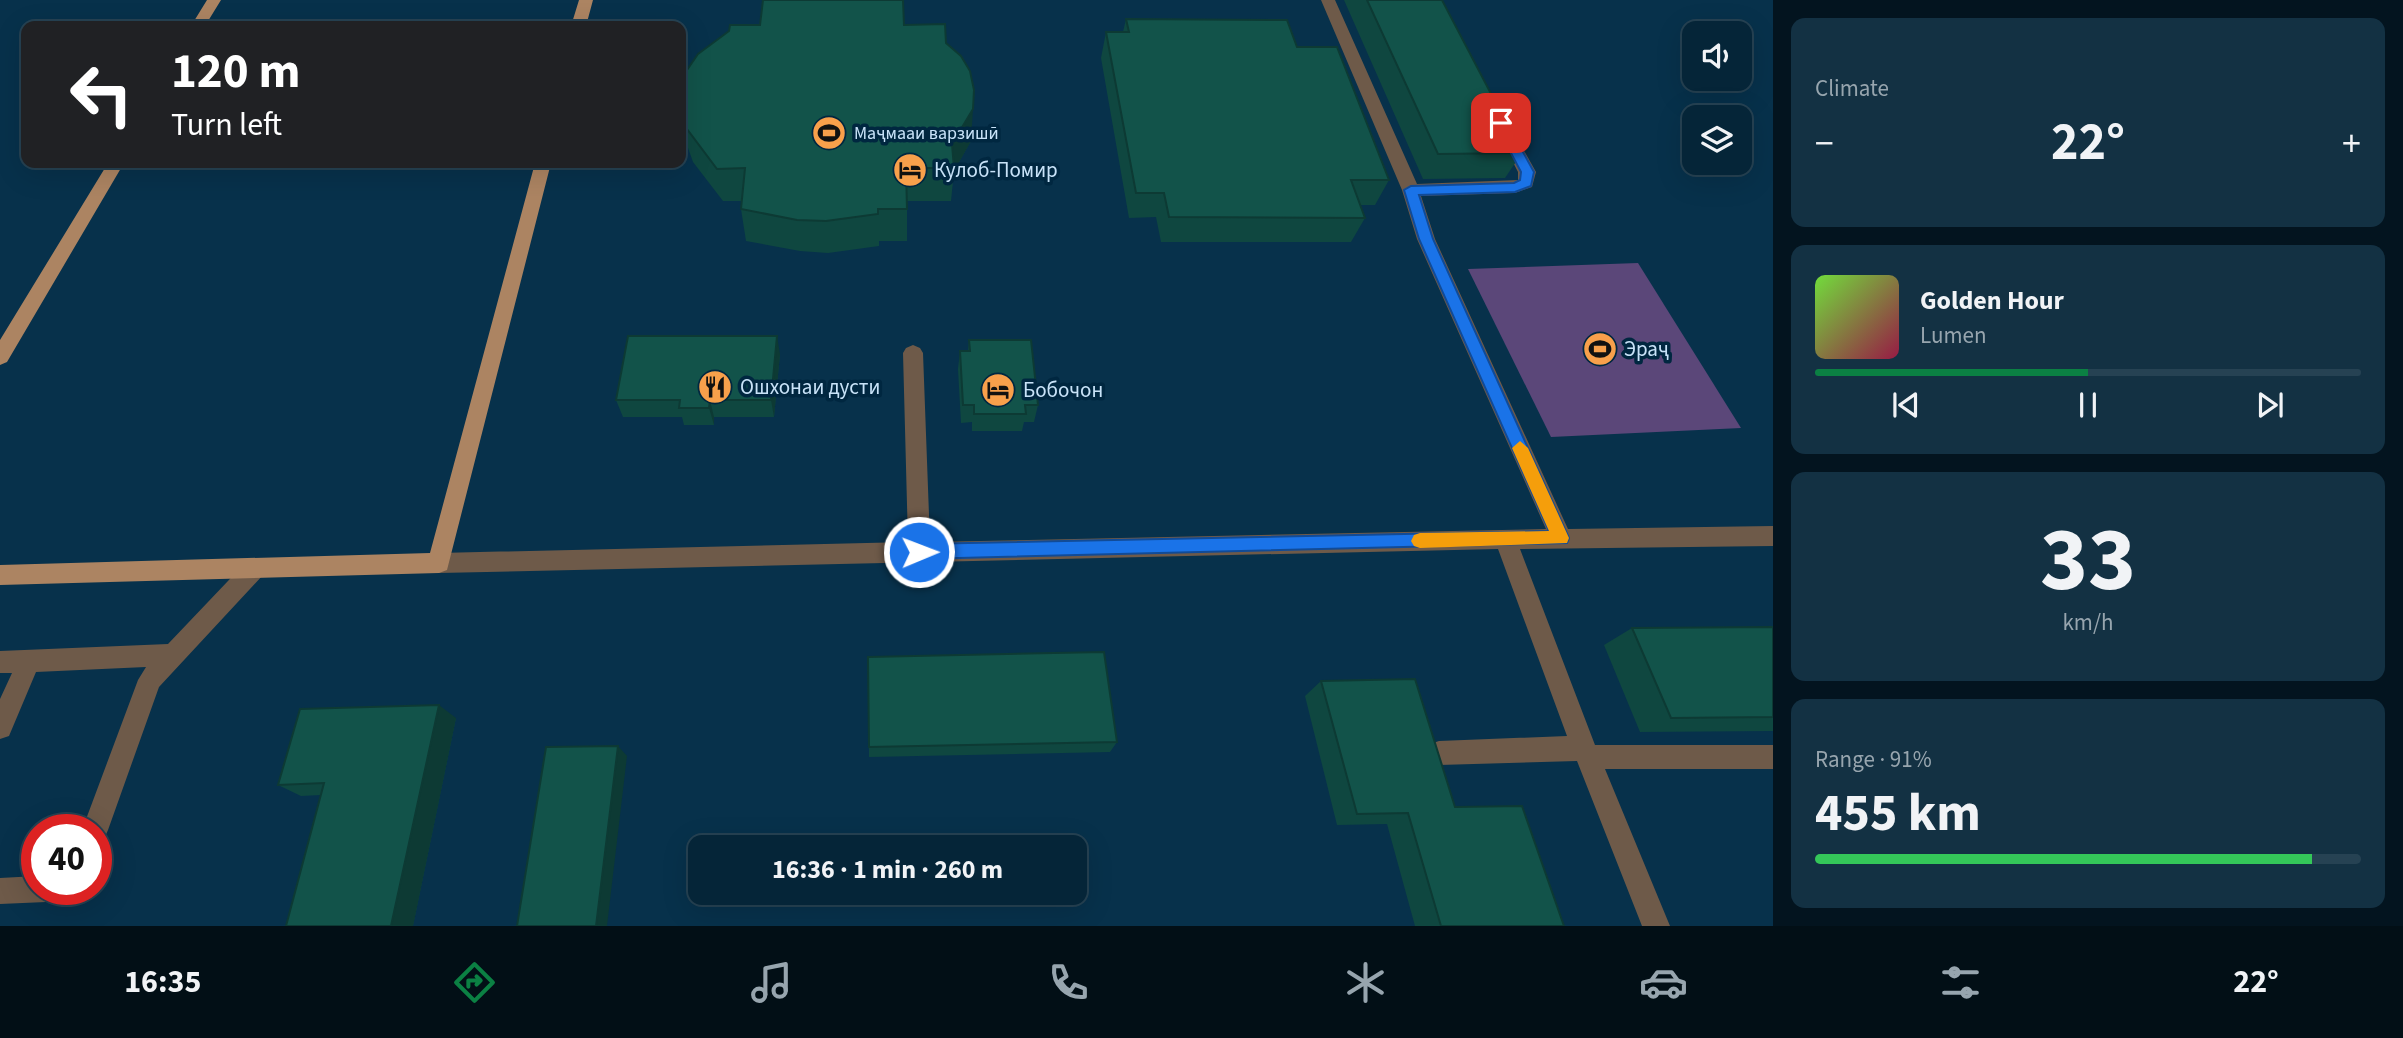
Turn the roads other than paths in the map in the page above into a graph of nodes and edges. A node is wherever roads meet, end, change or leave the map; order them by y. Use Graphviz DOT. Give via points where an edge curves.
graph roads {
  1 [pos="214,0"];
  2 [pos="586,0"];
  3 [pos="1328,0"];
  4 [pos="201,21"];
  5 [pos="580,21"];
  6 [pos="1501,123"];
  7 [pos="113,168"];
  8 [pos="542,168"];
  9 [pos="1411,190"];
  10 [pos="913,353"];
  11 [pos="0,357"];
  12 [pos="1773,536"];
  13 [pos="1561,538"];
  14 [pos="1505,539"];
  15 [pos="919,552"];
  16 [pos="439,563"];
  17 [pos="256,568"];
  18 [pos="0,575"];
  19 [pos="173,655"];
  20 [pos="29,661"];
  21 [pos="0,662"];
  22 [pos="0,727"];
  23 [pos="1586,752"];
  24 [pos="1439,753"];
  25 [pos="1773,757"];
  26 [pos="101,814"];
  27 [pos="21,890"];
  28 [pos="0,891"];
  29 [pos="1656,926"];
  1 -- 4 [label="main road"];
  2 -- 5 [label="main road"];
  3 -- 9 [label="street"];
  6 -- 9 [label="street" via="1527,172 1527,183"];
  7 -- 11 [label="main road"];
  8 -- 16 [label="main road"];
  9 -- 13 [label="street" via="1426,239"];
  10 -- 15 [label="street"];
  12 -- 13 [label="street"];
  13 -- 14 [label="street"];
  14 -- 15 [label="street"];
  14 -- 23 [label="street"];
  15 -- 16 [label="street"];
  16 -- 17 [label="main road"];
  17 -- 18 [label="main road"];
  17 -- 19 [label="street"];
  19 -- 20 [label="street"];
  19 -- 26 [label="street" via="150,680"];
  20 -- 21 [label="street"];
  20 -- 22 [label="street"];
  23 -- 24 [label="street"];
  23 -- 25 [label="street"];
  23 -- 29 [label="street"];
  27 -- 28 [label="street"];
}
